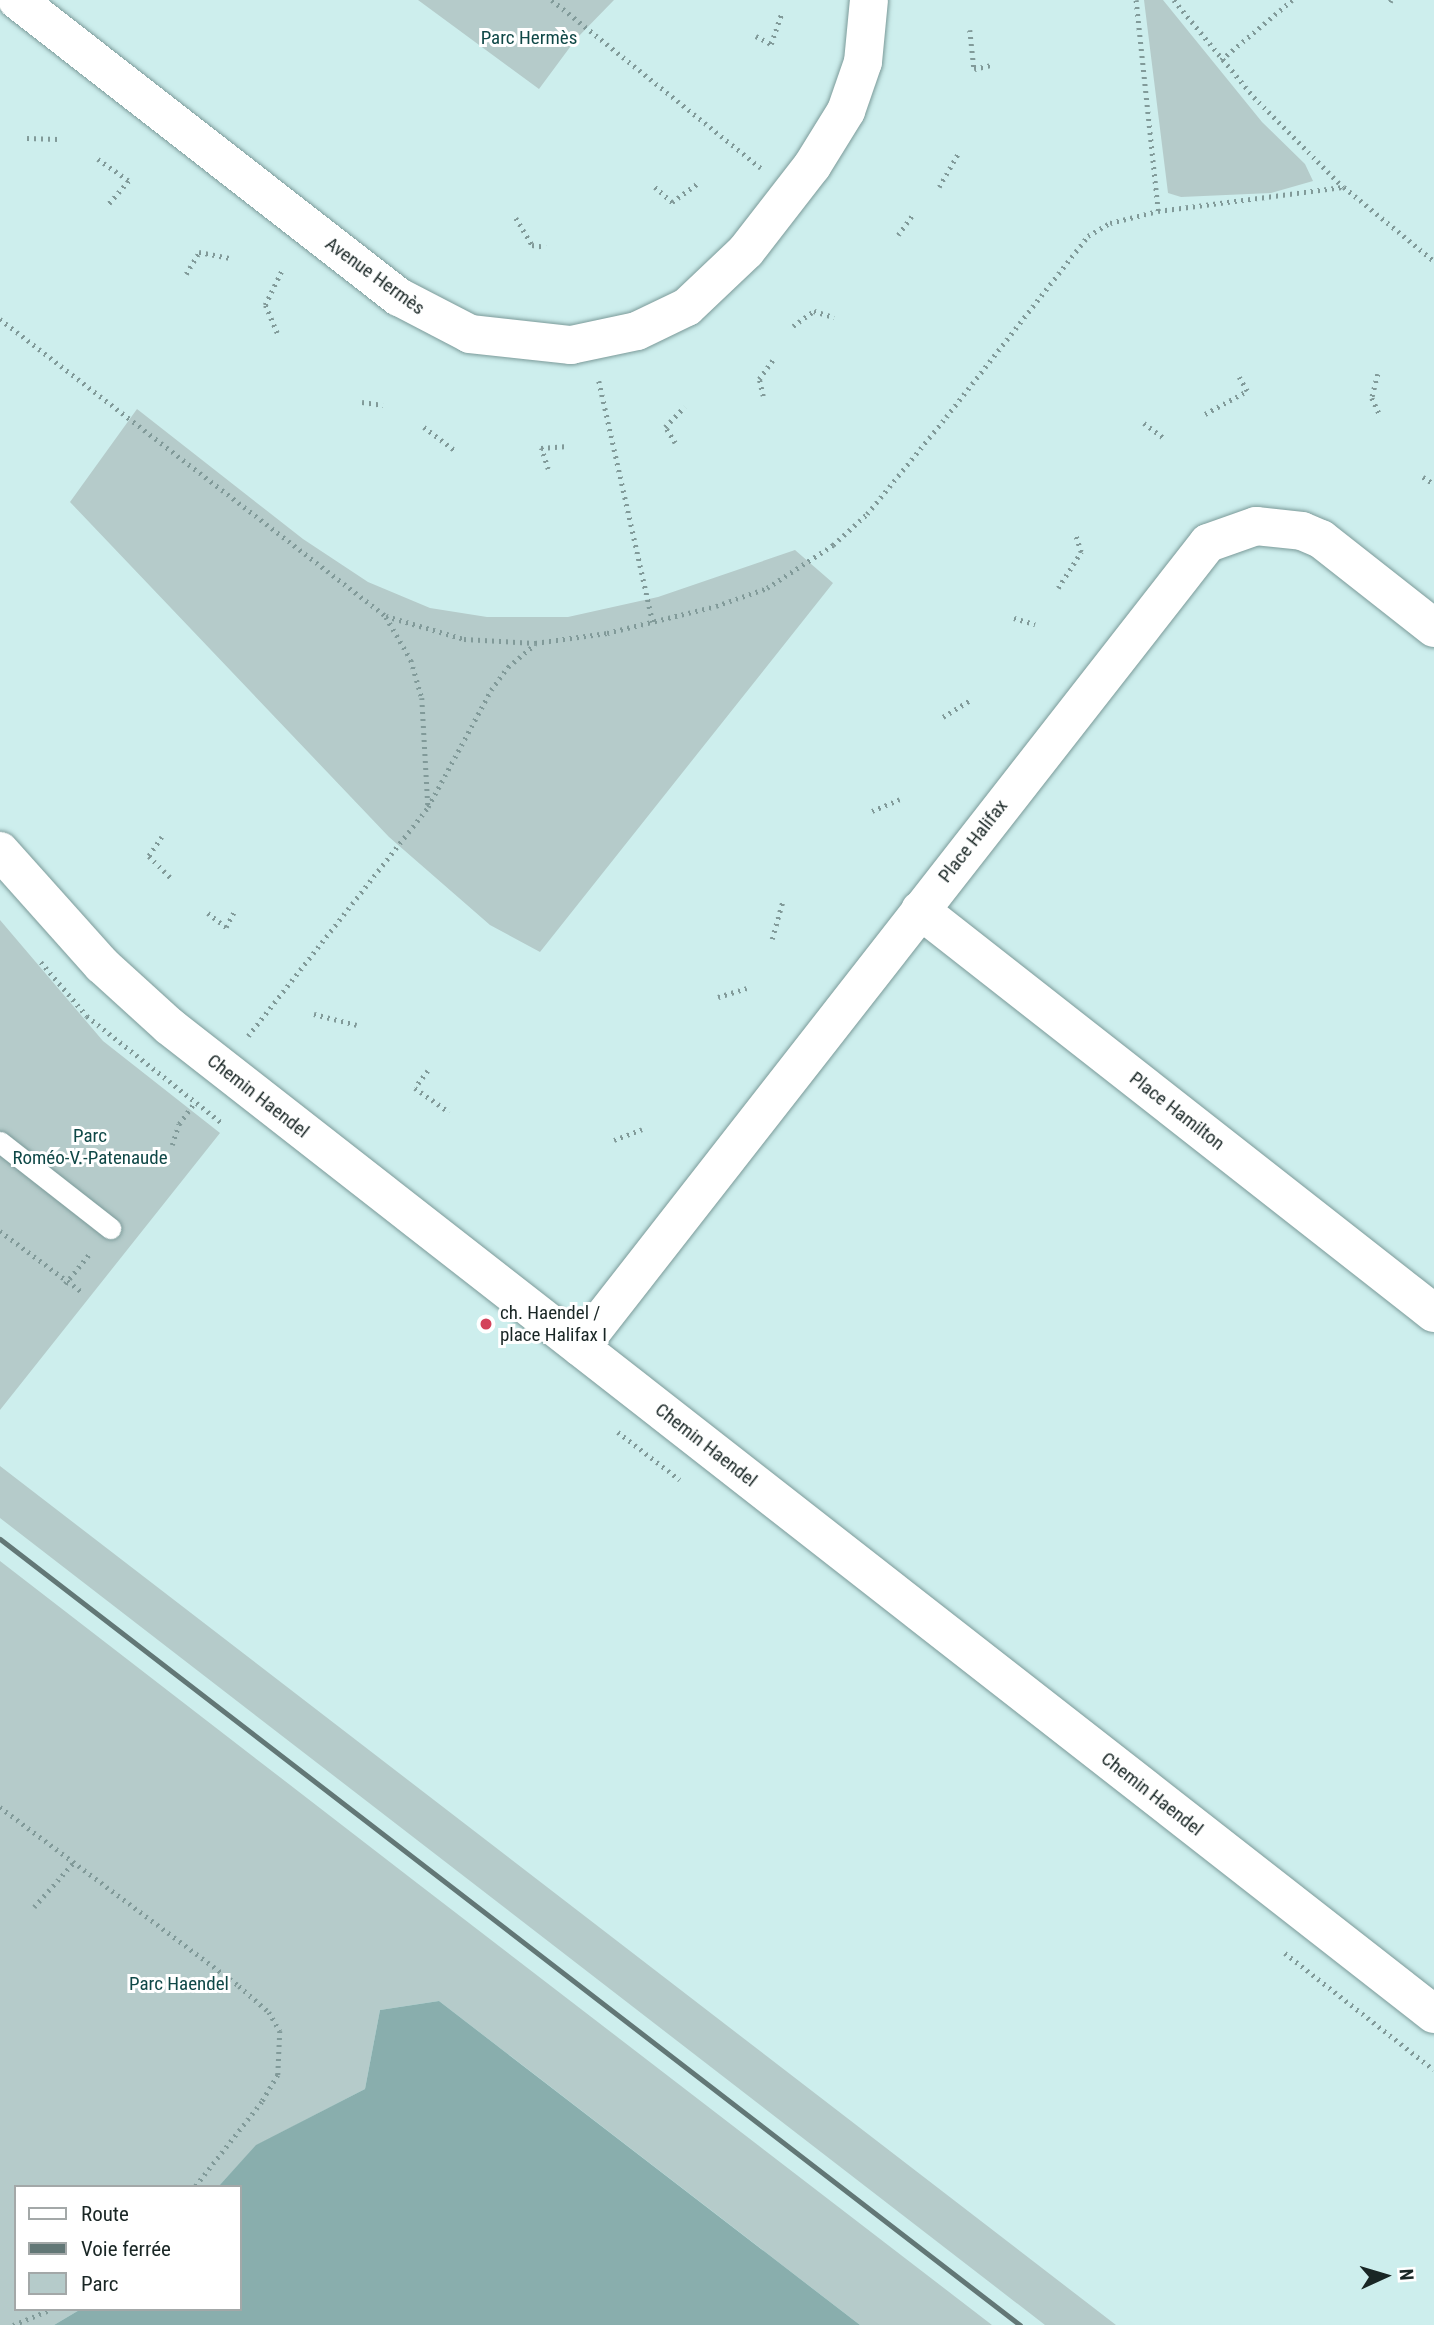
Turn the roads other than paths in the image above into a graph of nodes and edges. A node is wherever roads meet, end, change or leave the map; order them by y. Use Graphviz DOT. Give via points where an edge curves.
graph roads {
  1 [pos="17,0"];
  2 [pos="869,0"];
  3 [pos="1434,628"];
  4 [pos="0,851"];
  5 [pos="920,910"];
  6 [pos="0,1142"];
  7 [pos="110,1228"];
  8 [pos="1434,1313"];
  9 [pos="580,1347"];
  10 [pos="1434,2014"];
  1 -- 2 [label="street, Avenue Hermès" via="399,297 470,334 571,345 638,331 687,307 746,251 806,175 846,111 863,62"];
  3 -- 5 [label="street, Place Halifax" via="1321,539 1302,531 1256,526 1208,543"];
  4 -- 9 [label="street, Chemin Haendel" via="135,998"];
  5 -- 8 [label="street, Place Hamilton"];
  5 -- 9 [label="street, Place Halifax"];
  6 -- 7 [label="lane"];
  9 -- 10 [label="street, Chemin Haendel"];
}
